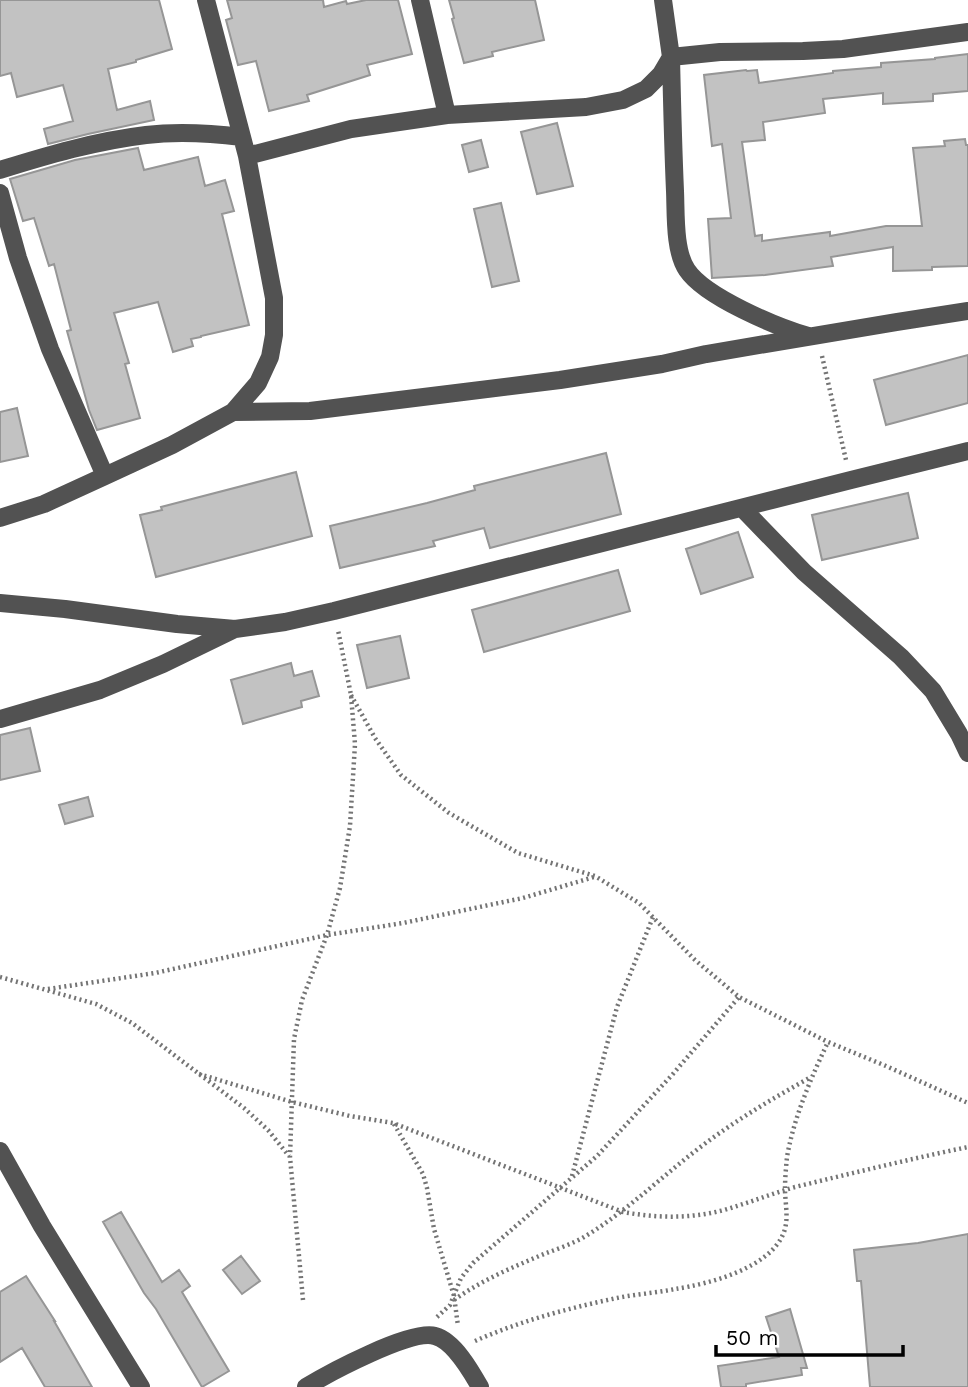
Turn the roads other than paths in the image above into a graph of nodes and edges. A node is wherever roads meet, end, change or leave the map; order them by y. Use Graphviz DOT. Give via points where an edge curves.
graph roads {
  1 [pos="206,0"];
  2 [pos="420,0"];
  3 [pos="663,0"];
  4 [pos="968,32"];
  5 [pos="671,57"];
  6 [pos="447,115"];
  7 [pos="242,137"];
  8 [pos="247,156"];
  9 [pos="0,170"];
  10 [pos="0,193"];
  11 [pos="0,254"];
  12 [pos="18,258"];
  13 [pos="968,311"];
  14 [pos="811,337"];
  15 [pos="233,412"];
  16 [pos="968,451"];
  17 [pos="105,476"];
  18 [pos="742,508"];
  19 [pos="0,518"];
  20 [pos="0,603"];
  21 [pos="236,629"];
  22 [pos="0,719"];
  23 [pos="968,753"];
  24 [pos="0,1151"];
  25 [pos="141,1387"];
  26 [pos="306,1387"];
  27 [pos="480,1387"];
  1 -- 7 [label="street"];
  2 -- 6 [label="street"];
  3 -- 5 [label="street"];
  4 -- 5 [label="street" via="843,48"];
  5 -- 6 [label="street" via="646,89 623,100 586,107"];
  5 -- 14 [label="street" via="677,222 686,270 723,299"];
  6 -- 8 [label="street" via="351,129"];
  7 -- 8 [label="street"];
  7 -- 9 [label="street" via="148,134 102,141"];
  8 -- 15 [label="street" via="274,298 274,335 258,383"];
  10 -- 12 [label="street"];
  11 -- 12 [label="street"];
  12 -- 17 [label="street" via="50,349"];
  13 -- 14 [label="street"];
  14 -- 15 [label="street" via="445,395 310,411"];
  15 -- 17 [label="street"];
  16 -- 18 [label="street"];
  17 -- 19 [label="street"];
  18 -- 21 [label="street" via="334,611"];
  18 -- 23 [label="street" via="933,691"];
  20 -- 21 [label="street"];
  21 -- 22 [label="street" via="100,690"];
  24 -- 25 [label="street"];
  26 -- 27 [label="street" via="413,1337 434,1335 455,1350"];
}
